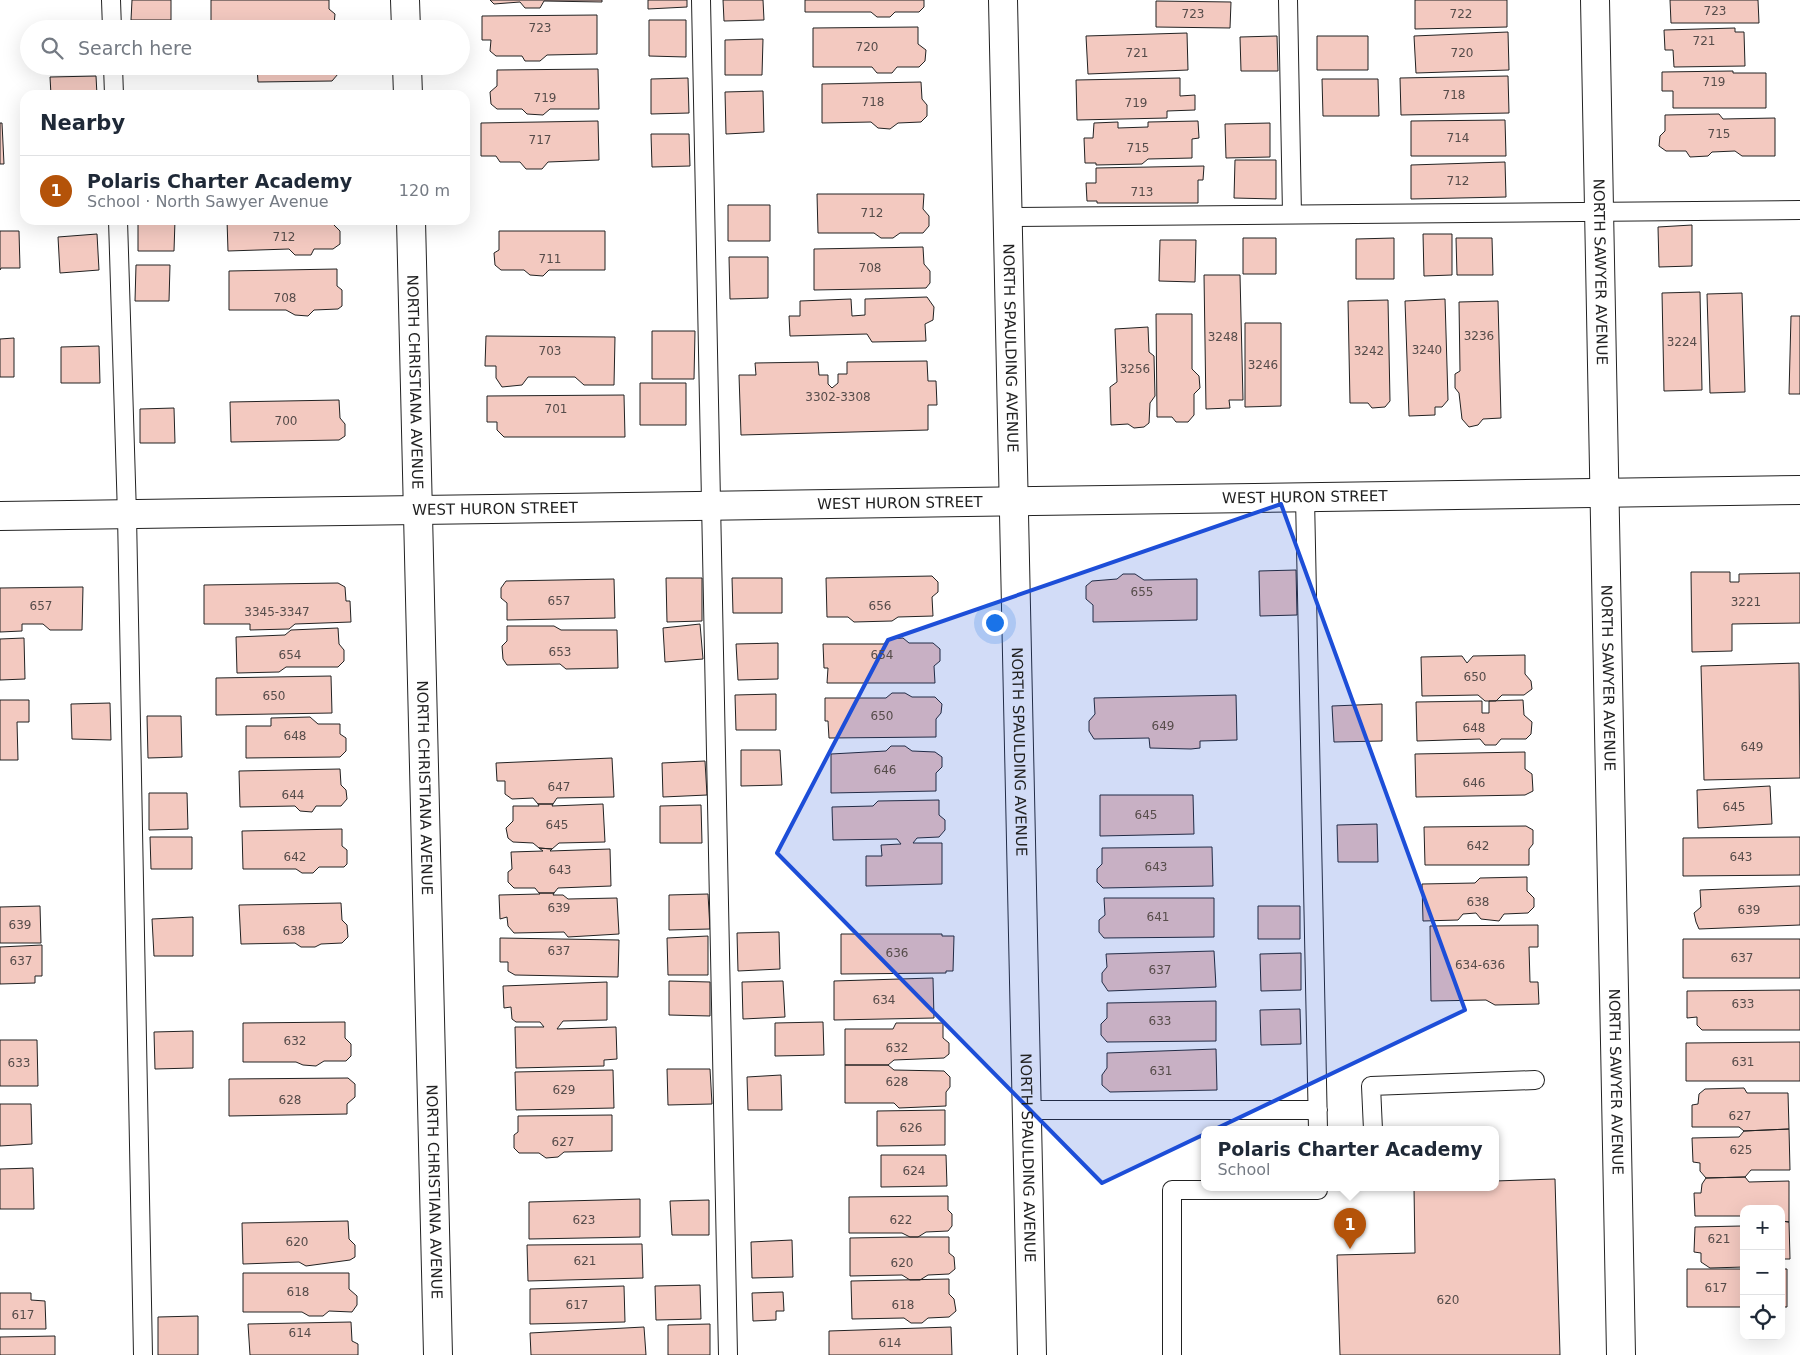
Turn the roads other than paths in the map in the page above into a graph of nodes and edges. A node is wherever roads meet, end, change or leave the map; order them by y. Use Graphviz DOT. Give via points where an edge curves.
graph roads {
  1 [pos="111,0"];
  2 [pos="406,0"];
  3 [pos="701,0"];
  4 [pos="1003,0"];
  5 [pos="1288,0"];
  6 [pos="1596,0"];
  7 [pos="112,20"];
  8 [pos="406,20"];
  9 [pos="113,75"];
  10 [pos="407,75"];
  11 [pos="114,90"];
  12 [pos="408,90"];
  13 [pos="1800,210"];
  14 [pos="1600,211"];
  15 [pos="1292,214"];
  16 [pos="1007,217"];
  17 [pos="118,225"];
  18 [pos="411,225"];
  19 [pos="1800,490"];
  20 [pos="1605,493"];
  21 [pos="1305,498"];
  22 [pos="1014,502"];
  23 [pos="712,506"];
  24 [pos="418,510"];
  25 [pos="126,514"];
  26 [pos="0,516"];
  27 [pos="1535,1080"];
  28 [pos="1027,1110"];
  29 [pos="1318,1110"];
  30 [pos="1318,1126"];
  31 [pos="1373,1126"];
  32 [pos="1201,1190"];
  33 [pos="143,1355"];
  34 [pos="438,1355"];
  35 [pos="728,1355"];
  36 [pos="1032,1355"];
  37 [pos="1172,1355"];
  38 [pos="1621,1355"];
  1 -- 7 [label="lane"];
  2 -- 8 [label="street"];
  3 -- 23 [label="lane"];
  4 -- 16 [label="street, NORTH SPAULDING AVENUE"];
  5 -- 15 [label="lane"];
  6 -- 14 [label="street, NORTH SAWYER AVENUE"];
  9 -- 11 [label="lane"];
  10 -- 12 [label="street"];
  13 -- 14 [label="lane"];
  14 -- 15 [label="lane"];
  14 -- 20 [label="street, NORTH SAWYER AVENUE"];
  15 -- 16 [label="lane"];
  16 -- 22 [label="street, NORTH SPAULDING AVENUE"];
  17 -- 25 [label="lane"];
  18 -- 24 [label="street, NORTH CHRISTIANA AVENUE"];
  19 -- 20 [label="street, WEST HURON STREET"];
  20 -- 21 [label="street, WEST HURON STREET"];
  20 -- 38 [label="street, NORTH SAWYER AVENUE"];
  21 -- 22 [label="street, WEST HURON STREET"];
  21 -- 29 [label="lane"];
  22 -- 23 [label="street, WEST HURON STREET"];
  22 -- 28 [label="street, NORTH SPAULDING AVENUE"];
  23 -- 24 [label="street, WEST HURON STREET"];
  23 -- 35 [label="lane"];
  24 -- 25 [label="street, WEST HURON STREET"];
  24 -- 34 [label="street, NORTH CHRISTIANA AVENUE"];
  25 -- 26 [label="street, WEST HURON STREET"];
  25 -- 33 [label="lane"];
  27 -- 31 [label="lane" via="1371,1086"];
  28 -- 29 [label="lane"];
  28 -- 36 [label="street, NORTH SPAULDING AVENUE"];
  29 -- 30 [label="lane"];
  32 -- 37 [label="lane" via="1172,1190"];
}
